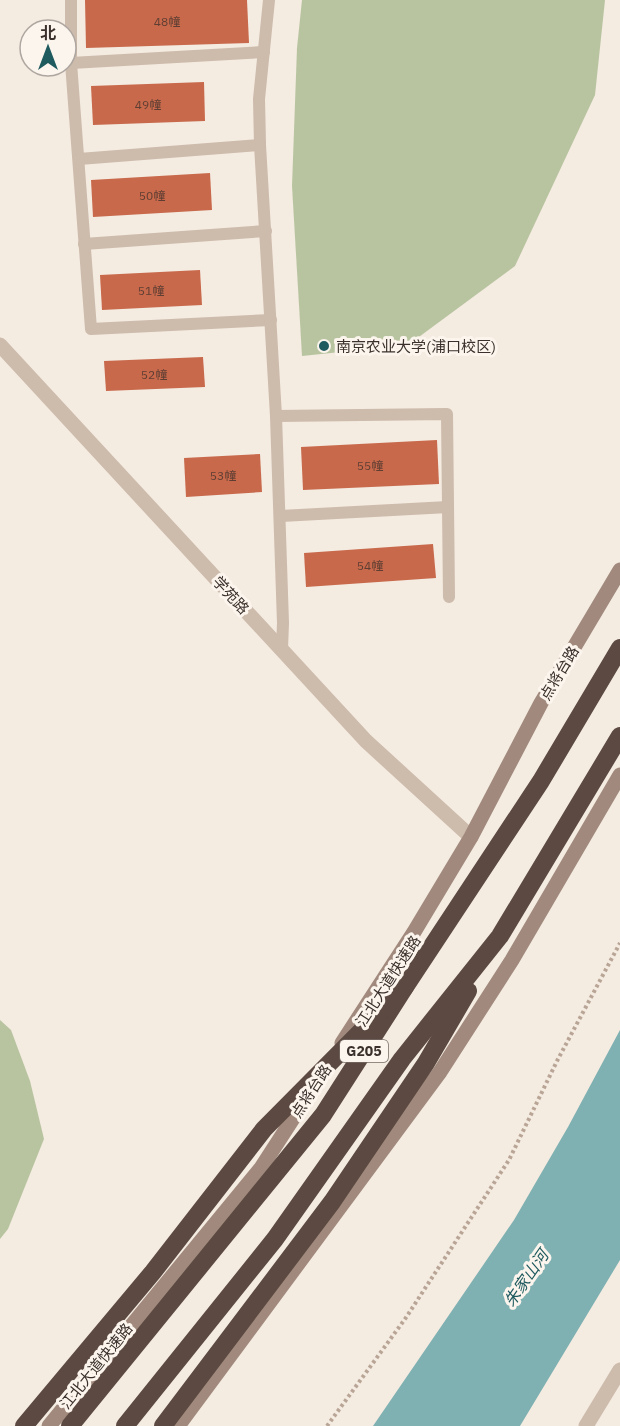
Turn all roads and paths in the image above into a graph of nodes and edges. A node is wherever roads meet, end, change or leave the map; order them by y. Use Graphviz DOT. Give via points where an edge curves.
graph roads {
  1 [pos="71,0"];
  2 [pos="269,0"];
  3 [pos="71,18"];
  4 [pos="264,52"];
  5 [pos="78,63"];
  6 [pos="72,78"];
  7 [pos="260,145"];
  8 [pos="78,159"];
  9 [pos="266,231"];
  10 [pos="84,244"];
  11 [pos="271,320"];
  12 [pos="0,345"];
  13 [pos="276,416"];
  14 [pos="448,507"];
  15 [pos="281,516"];
  16 [pos="620,570"];
  17 [pos="449,597"];
  18 [pos="620,648"];
  19 [pos="282,649"];
  20 [pos="620,736"];
  21 [pos="620,776"];
  22 [pos="471,837"];
  23 [pos="500,936"];
  24 [pos="620,943"];
  25 [pos="405,987"];
  26 [pos="620,1370"];
  27 [pos="24,1426"];
  28 [pos="49,1426"];
  29 [pos="70,1426"];
  30 [pos="125,1426"];
  31 [pos="163,1426"];
  32 [pos="178,1426"];
  33 [pos="327,1426"];
  34 [pos="586,1426"];
  1 -- 3 [label="lane"];
  2 -- 4 [label="lane"];
  4 -- 5 [label="lane"];
  4 -- 7 [label="lane"];
  6 -- 8 [label="lane"];
  7 -- 8 [label="lane"];
  7 -- 9 [label="lane"];
  8 -- 10 [label="lane"];
  9 -- 10 [label="lane"];
  9 -- 11 [label="lane"];
  10 -- 11 [label="lane" via="91,329"];
  11 -- 13 [label="lane"];
  12 -- 19 [label="street, 学苑路"];
  13 -- 14 [label="lane" via="447,414"];
  13 -- 15 [label="lane"];
  14 -- 15 [label="lane"];
  14 -- 17 [label="lane"];
  15 -- 19 [label="lane"];
  16 -- 22 [label="main road, 点将台路" via="541,703"];
  18 -- 25 [label="highway, 江北大道快速路 / G205" via="541,781"];
  19 -- 22 [label="street, 学苑路" via="366,741"];
  20 -- 23 [label="highway, G205"];
  21 -- 32 [label="main road" via="512,960 440,1072"];
  22 -- 28 [label="main road, 点将台路" via="261,1168"];
  23 -- 30 [label="highway, G205" via="402,1059 275,1239"];
  23 -- 31 [label="highway" via="426,1064 332,1202"];
  24 -- 33 [label="path" via="509,1160 405,1319"];
  25 -- 27 [label="highway, bridge" via="264,1129 153,1272"];
  25 -- 29 [label="highway, 江北大道快速路 / G205, bridge" via="323,1115"];
  26 -- 34 [label="street"];
}
